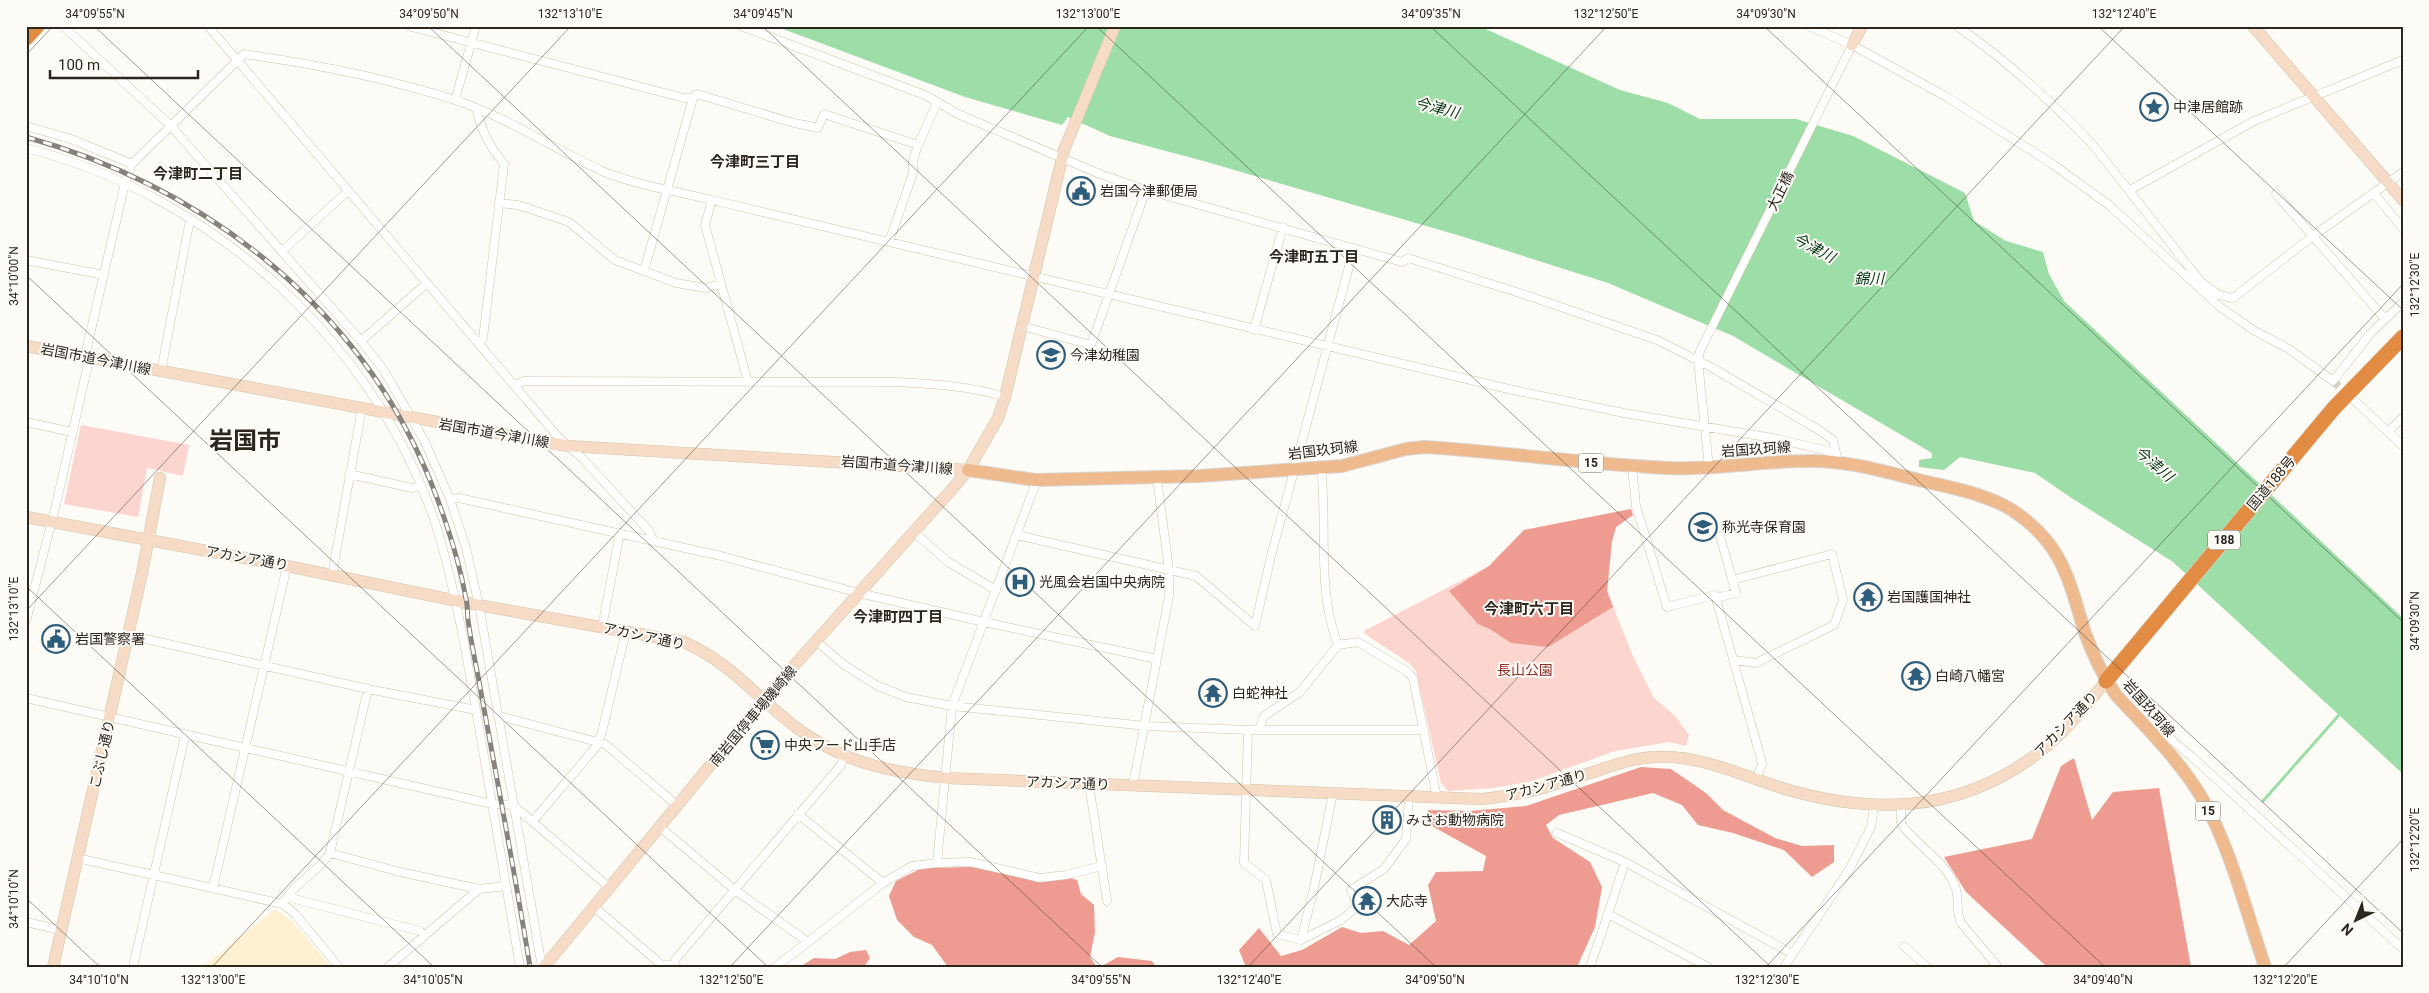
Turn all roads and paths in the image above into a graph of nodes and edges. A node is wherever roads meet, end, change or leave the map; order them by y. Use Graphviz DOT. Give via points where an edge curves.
graph roads {
  1 [pos="37,26"];
  2 [pos="63,26"];
  3 [pos="208,26"];
  4 [pos="408,26"];
  5 [pos="476,26"];
  6 [pos="741,26"];
  7 [pos="1115,26"];
  8 [pos="1809,26"];
  9 [pos="1862,26"];
  10 [pos="1957,26"];
  11 [pos="2253,26"];
  12 [pos="26,38"];
  13 [pos="471,44"];
  14 [pos="1851,48"];
  15 [pos="237,59"];
  16 [pos="2403,60"];
  17 [pos="2313,97"];
  18 [pos="692,98"];
  19 [pos="455,100"];
  20 [pos="937,103"];
  21 [pos="477,109"];
  22 [pos="170,125"];
  23 [pos="26,126"];
  24 [pos="918,145"];
  25 [pos="26,148"];
  26 [pos="1062,159"];
  27 [pos="132,164"];
  28 [pos="2403,172"];
  29 [pos="124,183"];
  30 [pos="2388,184"];
  31 [pos="667,189"];
  32 [pos="1146,190"];
  33 [pos="2130,190"];
  34 [pos="348,191"];
  35 [pos="2276,194"];
  36 [pos="2374,194"];
  37 [pos="712,200"];
  38 [pos="2403,200"];
  39 [pos="499,203"];
  40 [pos="192,220"];
  41 [pos="1283,227"];
  42 [pos="2403,229"];
  43 [pos="2313,236"];
  44 [pos="889,242"];
  45 [pos="1354,248"];
  46 [pos="282,251"];
  47 [pos="26,260"];
  48 [pos="644,271"];
  49 [pos="104,274"];
  50 [pos="1033,277"];
  51 [pos="428,283"];
  52 [pos="721,284"];
  53 [pos="2199,284"];
  54 [pos="1108,293"];
  55 [pos="2403,302"];
  56 [pos="2385,319"];
  57 [pos="1022,326"];
  58 [pos="1254,330"];
  59 [pos="2403,336"];
  60 [pos="361,341"];
  61 [pos="479,343"];
  62 [pos="26,346"];
  63 [pos="1328,348"];
  64 [pos="88,358"];
  65 [pos="1698,361"];
  66 [pos="161,371"];
  67 [pos="748,382"];
  68 [pos="514,385"];
  69 [pos="1005,397"];
  70 [pos="2354,400"];
  71 [pos="362,408"];
  72 [pos="383,412"];
  73 [pos="2403,417"];
  74 [pos="412,418"];
  75 [pos="26,422"];
  76 [pos="1705,427"];
  77 [pos="72,432"];
  78 [pos="2389,432"];
  79 [pos="568,446"];
  80 [pos="2403,446"];
  81 [pos="1837,457"];
  82 [pos="1632,466"];
  83 [pos="1321,467"];
  84 [pos="1708,468"];
  85 [pos="1295,469"];
  86 [pos="968,470"];
  87 [pos="349,474"];
  88 [pos="160,478"];
  89 [pos="1158,478"];
  90 [pos="1035,480"];
  91 [pos="420,487"];
  92 [pos="450,499"];
  93 [pos="26,517"];
  94 [pos="51,522"];
  95 [pos="913,531"];
  96 [pos="620,533"];
  97 [pos="1017,535"];
  98 [pos="1720,536"];
  99 [pos="149,540"];
  100 [pos="654,541"];
  101 [pos="287,566"];
  102 [pos="1169,570"];
  103 [pos="332,575"];
  104 [pos="1732,580"];
  105 [pos="996,590"];
  106 [pos="859,593"];
  107 [pos="1716,598"];
  108 [pos="456,601"];
  109 [pos="480,605"];
  110 [pos="27,611"];
  111 [pos="26,620"];
  112 [pos="984,622"];
  113 [pos="602,627"];
  114 [pos="626,631"];
  115 [pos="128,634"];
  116 [pos="816,641"];
  117 [pos="1338,645"];
  118 [pos="1158,659"];
  119 [pos="1733,660"];
  120 [pos="265,664"];
  121 [pos="2106,681"];
  122 [pos="368,689"];
  123 [pos="26,698"];
  124 [pos="765,700"];
  125 [pos="952,706"];
  126 [pos="476,710"];
  127 [pos="499,716"];
  128 [pos="110,718"];
  129 [pos="1146,726"];
  130 [pos="1259,729"];
  131 [pos="1248,730"];
  132 [pos="1424,730"];
  133 [pos="185,736"];
  134 [pos="2156,739"];
  135 [pos="598,741"];
  136 [pos="244,748"];
  137 [pos="844,755"];
  138 [pos="348,772"];
  139 [pos="946,778"];
  140 [pos="1756,780"];
  141 [pos="1089,784"];
  142 [pos="1133,785"];
  143 [pos="1247,791"];
  144 [pos="1333,793"];
  145 [pos="1409,796"];
  146 [pos="1437,798"];
  147 [pos="492,804"];
  148 [pos="514,805"];
  149 [pos="678,806"];
  150 [pos="1874,806"];
  151 [pos="1901,806"];
  152 [pos="798,814"];
  153 [pos="533,822"];
  154 [pos="660,827"];
  155 [pos="1557,832"];
  156 [pos="330,853"];
  157 [pos="77,858"];
  158 [pos="1625,862"];
  159 [pos="937,863"];
  160 [pos="1102,866"];
  161 [pos="153,875"];
  162 [pos="883,883"];
  163 [pos="506,886"];
  164 [pos="213,888"];
  165 [pos="610,888"];
  166 [pos="479,889"];
  167 [pos="735,890"];
  168 [pos="285,900"];
  169 [pos="1107,901"];
  170 [pos="594,907"];
  171 [pos="1608,914"];
  172 [pos="26,922"];
  173 [pos="61,930"];
  174 [pos="425,936"];
  175 [pos="1301,940"];
  176 [pos="808,942"];
  177 [pos="1904,946"];
  178 [pos="2403,948"];
  179 [pos="1793,954"];
  180 [pos="675,966"];
  181 [pos="53,967"];
  182 [pos="133,967"];
  183 [pos="339,967"];
  184 [pos="388,967"];
  185 [pos="520,967"];
  186 [pos="543,967"];
  187 [pos="775,967"];
  188 [pos="1590,967"];
  189 [pos="1708,967"];
  190 [pos="1784,967"];
  191 [pos="1927,967"];
  192 [pos="1998,967"];
  193 [pos="2265,967"];
  1 -- 12 [label="highway"];
  2 -- 22 [label="street"];
  3 -- 15 [label="street"];
  4 -- 13 [label="street"];
  5 -- 13 [label="street"];
  6 -- 20 [label="street" via="925,95"];
  7 -- 26 [label="street, 南岩国停車場磯崎線"];
  8 -- 14 [label="street"];
  9 -- 14 [label="street"];
  10 -- 33 [label="street" via="1989,49 2074,125"];
  11 -- 17 [label="street"];
  13 -- 18 [label="street"];
  13 -- 19 [label="street"];
  14 -- 53 [label="street" via="1945,96 2096,194"];
  14 -- 65 [label="street, 大正橋" via="1700,351"];
  15 -- 19 [label="street" via="244,54 347,71"];
  15 -- 22 [label="street"];
  15 -- 34 [label="street"];
  16 -- 17 [label="street"];
  17 -- 30 [label="street"];
  17 -- 33 [label="street" via="2254,120"];
  18 -- 24 [label="street" via="697,94 818,128 824,114"];
  18 -- 31 [label="street"];
  19 -- 21 [label="street"];
  20 -- 24 [label="street"];
  20 -- 26 [label="street"];
  21 -- 31 [label="street" via="507,120 604,172"];
  21 -- 39 [label="street" via="485,137 504,164"];
  22 -- 27 [label="street"];
  22 -- 46 [label="street"];
  23 -- 27 [label="street" via="71,139"];
  24 -- 44 [label="street" via="913,173"];
  25 -- 29 [label="street"];
  26 -- 32 [label="street"];
  26 -- 50 [label="street, 南岩国停車場磯崎線"];
  27 -- 29 [label="street"];
  28 -- 30 [label="street"];
  29 -- 40 [label="street"];
  29 -- 49 [label="street"];
  30 -- 36 [label="street"];
  30 -- 38 [label="street"];
  31 -- 37 [label="street"];
  31 -- 48 [label="street"];
  32 -- 41 [label="street"];
  32 -- 54 [label="street"];
  33 -- 53 [label="street"];
  34 -- 46 [label="street"];
  34 -- 51 [label="street"];
  35 -- 43 [label="street"];
  36 -- 42 [label="street"];
  36 -- 43 [label="street"];
  37 -- 44 [label="street"];
  37 -- 52 [label="street" via="705,225"];
  39 -- 48 [label="street" via="518,205 568,222 615,260"];
  39 -- 61 [label="street"];
  40 -- 66 [label="street"];
  40 -- 72 [label="street" via="249,261 308,315"];
  41 -- 45 [label="street"];
  41 -- 58 [label="street"];
  43 -- 53 [label="street" via="2233,298"];
  43 -- 56 [label="street"];
  44 -- 50 [label="street"];
  45 -- 63 [label="street"];
  45 -- 65 [label="street" via="1402,262 1408,258 1526,294 1657,340"];
  46 -- 60 [label="street"];
  47 -- 49 [label="street"];
  48 -- 52 [label="street" via="695,288"];
  49 -- 64 [label="street" via="87,347"];
  50 -- 54 [label="street"];
  50 -- 57 [label="street, 南岩国停車場磯崎線"];
  51 -- 60 [label="street"];
  51 -- 61 [label="street"];
  52 -- 67 [label="street"];
  53 -- 56 [label="street" via="2235,319 2288,349 2333,381"];
  54 -- 57 [label="street" via="1091,345"];
  54 -- 58 [label="street"];
  55 -- 56 [label="street"];
  57 -- 69 [label="street, 南岩国停車場磯崎線"];
  58 -- 63 [label="street"];
  59 -- 121 [label="highway, 国道188号 / 188" via="2326,418"];
  60 -- 74 [label="street"];
  61 -- 68 [label="street"];
  62 -- 64 [label="street, 岩国市道今津川線"];
  63 -- 76 [label="street" via="1513,390"];
  63 -- 85 [label="street"];
  64 -- 66 [label="street, 岩国市道今津川線"];
  64 -- 77 [label="street"];
  65 -- 76 [label="street"];
  65 -- 81 [label="street" via="1820,430 1833,440"];
  66 -- 71 [label="street, 岩国市道今津川線"];
  67 -- 68 [label="street" via="524,381"];
  67 -- 69 [label="street" via="925,384"];
  68 -- 79 [label="street"];
  69 -- 86 [label="street, 南岩国停車場磯崎線" via="998,418"];
  70 -- 78 [label="street"];
  71 -- 72 [label="street, 岩国市道今津川線"];
  71 -- 87 [label="street"];
  72 -- 74 [label="street, 岩国市道今津川線"];
  72 -- 91 [label="street"];
  73 -- 78 [label="street"];
  74 -- 79 [label="street, 岩国市道今津川線"];
  74 -- 92 [label="street"];
  75 -- 77 [label="street"];
  76 -- 81 [label="street" via="1778,439"];
  76 -- 84 [label="street"];
  77 -- 94 [label="street"];
  78 -- 80 [label="street"];
  79 -- 86 [label="street, 岩国市道今津川線"];
  79 -- 100 [label="street" via="649,531"];
  81 -- 84 [label="main road, 岩国玖珂線 / 15"];
  81 -- 121 [label="main road, 岩国玖珂線 / 15" via="1959,490 2012,510 2045,539 2059,557"];
  82 -- 83 [label="main road, 岩国玖珂線 / 15" via="1424,448 1406,449 1342,466"];
  82 -- 84 [label="main road, 岩国玖珂線 / 15"];
  82 -- 107 [label="street" via="1636,506 1667,607 1715,594"];
  83 -- 85 [label="main road, 岩国玖珂線 / 15"];
  83 -- 117 [label="street" via="1322,541 1328,602"];
  85 -- 89 [label="main road, 岩国玖珂線 / 15"];
  85 -- 102 [label="street" via="1270,556 1255,626 1196,576"];
  86 -- 90 [label="main road, 岩国玖珂線 / 15"];
  86 -- 95 [label="street, 南岩国停車場磯崎線"];
  87 -- 91 [label="street"];
  87 -- 103 [label="street"];
  88 -- 99 [label="street, こぶし通り"];
  89 -- 90 [label="main road, 岩国玖珂線 / 15"];
  89 -- 102 [label="street"];
  90 -- 97 [label="street"];
  91 -- 108 [label="street" via="438,534"];
  92 -- 96 [label="street" via="459,498"];
  92 -- 109 [label="street"];
  93 -- 94 [label="street, アカシア通り"];
  94 -- 99 [label="street, アカシア通り"];
  94 -- 110 [label="street"];
  95 -- 105 [label="street" via="948,562"];
  95 -- 106 [label="street, 南岩国停車場磯崎線"];
  96 -- 100 [label="street"];
  96 -- 113 [label="street"];
  97 -- 102 [label="street"];
  97 -- 105 [label="street"];
  98 -- 104 [label="street"];
  99 -- 101 [label="street, アカシア通り"];
  99 -- 115 [label="street, こぶし通り"];
  100 -- 106 [label="street"];
  101 -- 103 [label="street, アカシア通り"];
  101 -- 120 [label="street"];
  102 -- 118 [label="street" via="1169,596"];
  103 -- 108 [label="street, アカシア通り"];
  104 -- 107 [label="street" via="1736,593"];
  104 -- 119 [label="street" via="1832,554 1843,600 1834,625 1756,663"];
  105 -- 112 [label="street"];
  106 -- 112 [label="street"];
  106 -- 116 [label="street, 南岩国停車場磯崎線"];
  107 -- 119 [label="street"];
  108 -- 109 [label="street, アカシア通り"];
  108 -- 126 [label="street"];
  109 -- 113 [label="street, アカシア通り"];
  109 -- 127 [label="street"];
  110 -- 111 [label="street"];
  112 -- 118 [label="street"];
  112 -- 125 [label="street"];
  113 -- 114 [label="street, アカシア通り"];
  114 -- 124 [label="street, アカシア通り" via="684,642 707,652"];
  114 -- 135 [label="street"];
  115 -- 120 [label="street"];
  115 -- 128 [label="street, こぶし通り"];
  116 -- 124 [label="street, 南岩国停車場磯崎線"];
  116 -- 125 [label="street" via="843,664 876,685 906,697"];
  117 -- 130 [label="street" via="1300,692 1264,716"];
  117 -- 132 [label="street" via="1358,642 1408,672"];
  118 -- 129 [label="street"];
  119 -- 140 [label="street" via="1761,759"];
  120 -- 122 [label="street"];
  120 -- 136 [label="street"];
  121 -- 134 [label="main road, 岩国玖珂線 / 15"];
  121 -- 151 [label="street, アカシア通り" via="2056,738 2032,759 1964,793"];
  122 -- 126 [label="street"];
  122 -- 138 [label="street"];
  123 -- 128 [label="street"];
  124 -- 137 [label="street, アカシア通り" via="793,725"];
  124 -- 149 [label="street, 南岩国停車場磯崎線"];
  125 -- 129 [label="street"];
  125 -- 139 [label="street"];
  126 -- 147 [label="street"];
  127 -- 135 [label="street"];
  127 -- 148 [label="street"];
  128 -- 133 [label="street"];
  128 -- 157 [label="street, こぶし通り"];
  129 -- 131 [label="street"];
  129 -- 142 [label="street"];
  130 -- 131 [label="street"];
  130 -- 132 [label="street"];
  131 -- 143 [label="street"];
  132 -- 146 [label="street"];
  133 -- 136 [label="street"];
  133 -- 161 [label="street"];
  134 -- 178 [label="street" via="2167,736 2191,756"];
  134 -- 193 [label="main road, 岩国玖珂線 / 15" via="2186,776 2217,827"];
  135 -- 149 [label="street"];
  135 -- 153 [label="street"];
  136 -- 138 [label="street"];
  136 -- 164 [label="street"];
  137 -- 139 [label="street, アカシア通り" via="898,773"];
  137 -- 152 [label="street" via="841,765"];
  138 -- 147 [label="street"];
  138 -- 156 [label="street"];
  139 -- 141 [label="street, アカシア通り"];
  139 -- 159 [label="street"];
  140 -- 146 [label="street, アカシア通り" via="1682,758 1656,756 1509,797"];
  140 -- 150 [label="street, アカシア通り" via="1810,795"];
  141 -- 142 [label="street, アカシア通り"];
  141 -- 160 [label="street"];
  142 -- 143 [label="street, アカシア通り"];
  143 -- 144 [label="street, アカシア通り"];
  143 -- 175 [label="street" via="1244,864 1266,880 1277,934"];
  144 -- 145 [label="street, アカシア通り"];
  144 -- 175 [label="street"];
  145 -- 146 [label="street, アカシア通り"];
  145 -- 175 [label="street" via="1406,839 1384,869 1352,890 1358,906 1341,920"];
  147 -- 148 [label="street"];
  147 -- 163 [label="street"];
  148 -- 153 [label="street"];
  148 -- 186 [label="street"];
  149 -- 154 [label="street, 南岩国停車場磯崎線"];
  150 -- 151 [label="street, アカシア通り"];
  150 -- 179 [label="street" via="1870,827 1849,870"];
  151 -- 192 [label="street" via="1901,823 1944,868 1955,887 1961,923"];
  152 -- 162 [label="street"];
  152 -- 167 [label="street"];
  153 -- 165 [label="street"];
  154 -- 165 [label="street, 南岩国停車場磯崎線"];
  154 -- 167 [label="street"];
  155 -- 158 [label="street"];
  156 -- 166 [label="street"];
  156 -- 168 [label="street" via="290,891"];
  157 -- 161 [label="street"];
  157 -- 173 [label="street, こぶし通り"];
  158 -- 171 [label="street"];
  158 -- 179 [label="street"];
  159 -- 160 [label="street" via="970,862 1040,878"];
  159 -- 162 [label="street" via="912,866"];
  160 -- 169 [label="street"];
  161 -- 164 [label="street"];
  161 -- 182 [label="street"];
  162 -- 176 [label="street"];
  163 -- 166 [label="street"];
  163 -- 185 [label="street"];
  164 -- 168 [label="street"];
  165 -- 170 [label="street, 南岩国停車場磯崎線"];
  166 -- 174 [label="street"];
  167 -- 176 [label="street"];
  167 -- 180 [label="street" via="675,960"];
  168 -- 174 [label="street" via="420,931"];
  168 -- 183 [label="street"];
  170 -- 180 [label="street" via="662,965"];
  170 -- 186 [label="street, 南岩国停車場磯崎線"];
  171 -- 188 [label="street"];
  171 -- 189 [label="street"];
  172 -- 173 [label="street"];
  173 -- 181 [label="street, こぶし通り"];
  174 -- 184 [label="street"];
  176 -- 187 [label="street"];
  177 -- 191 [label="street"];
  179 -- 190 [label="street"];
}
